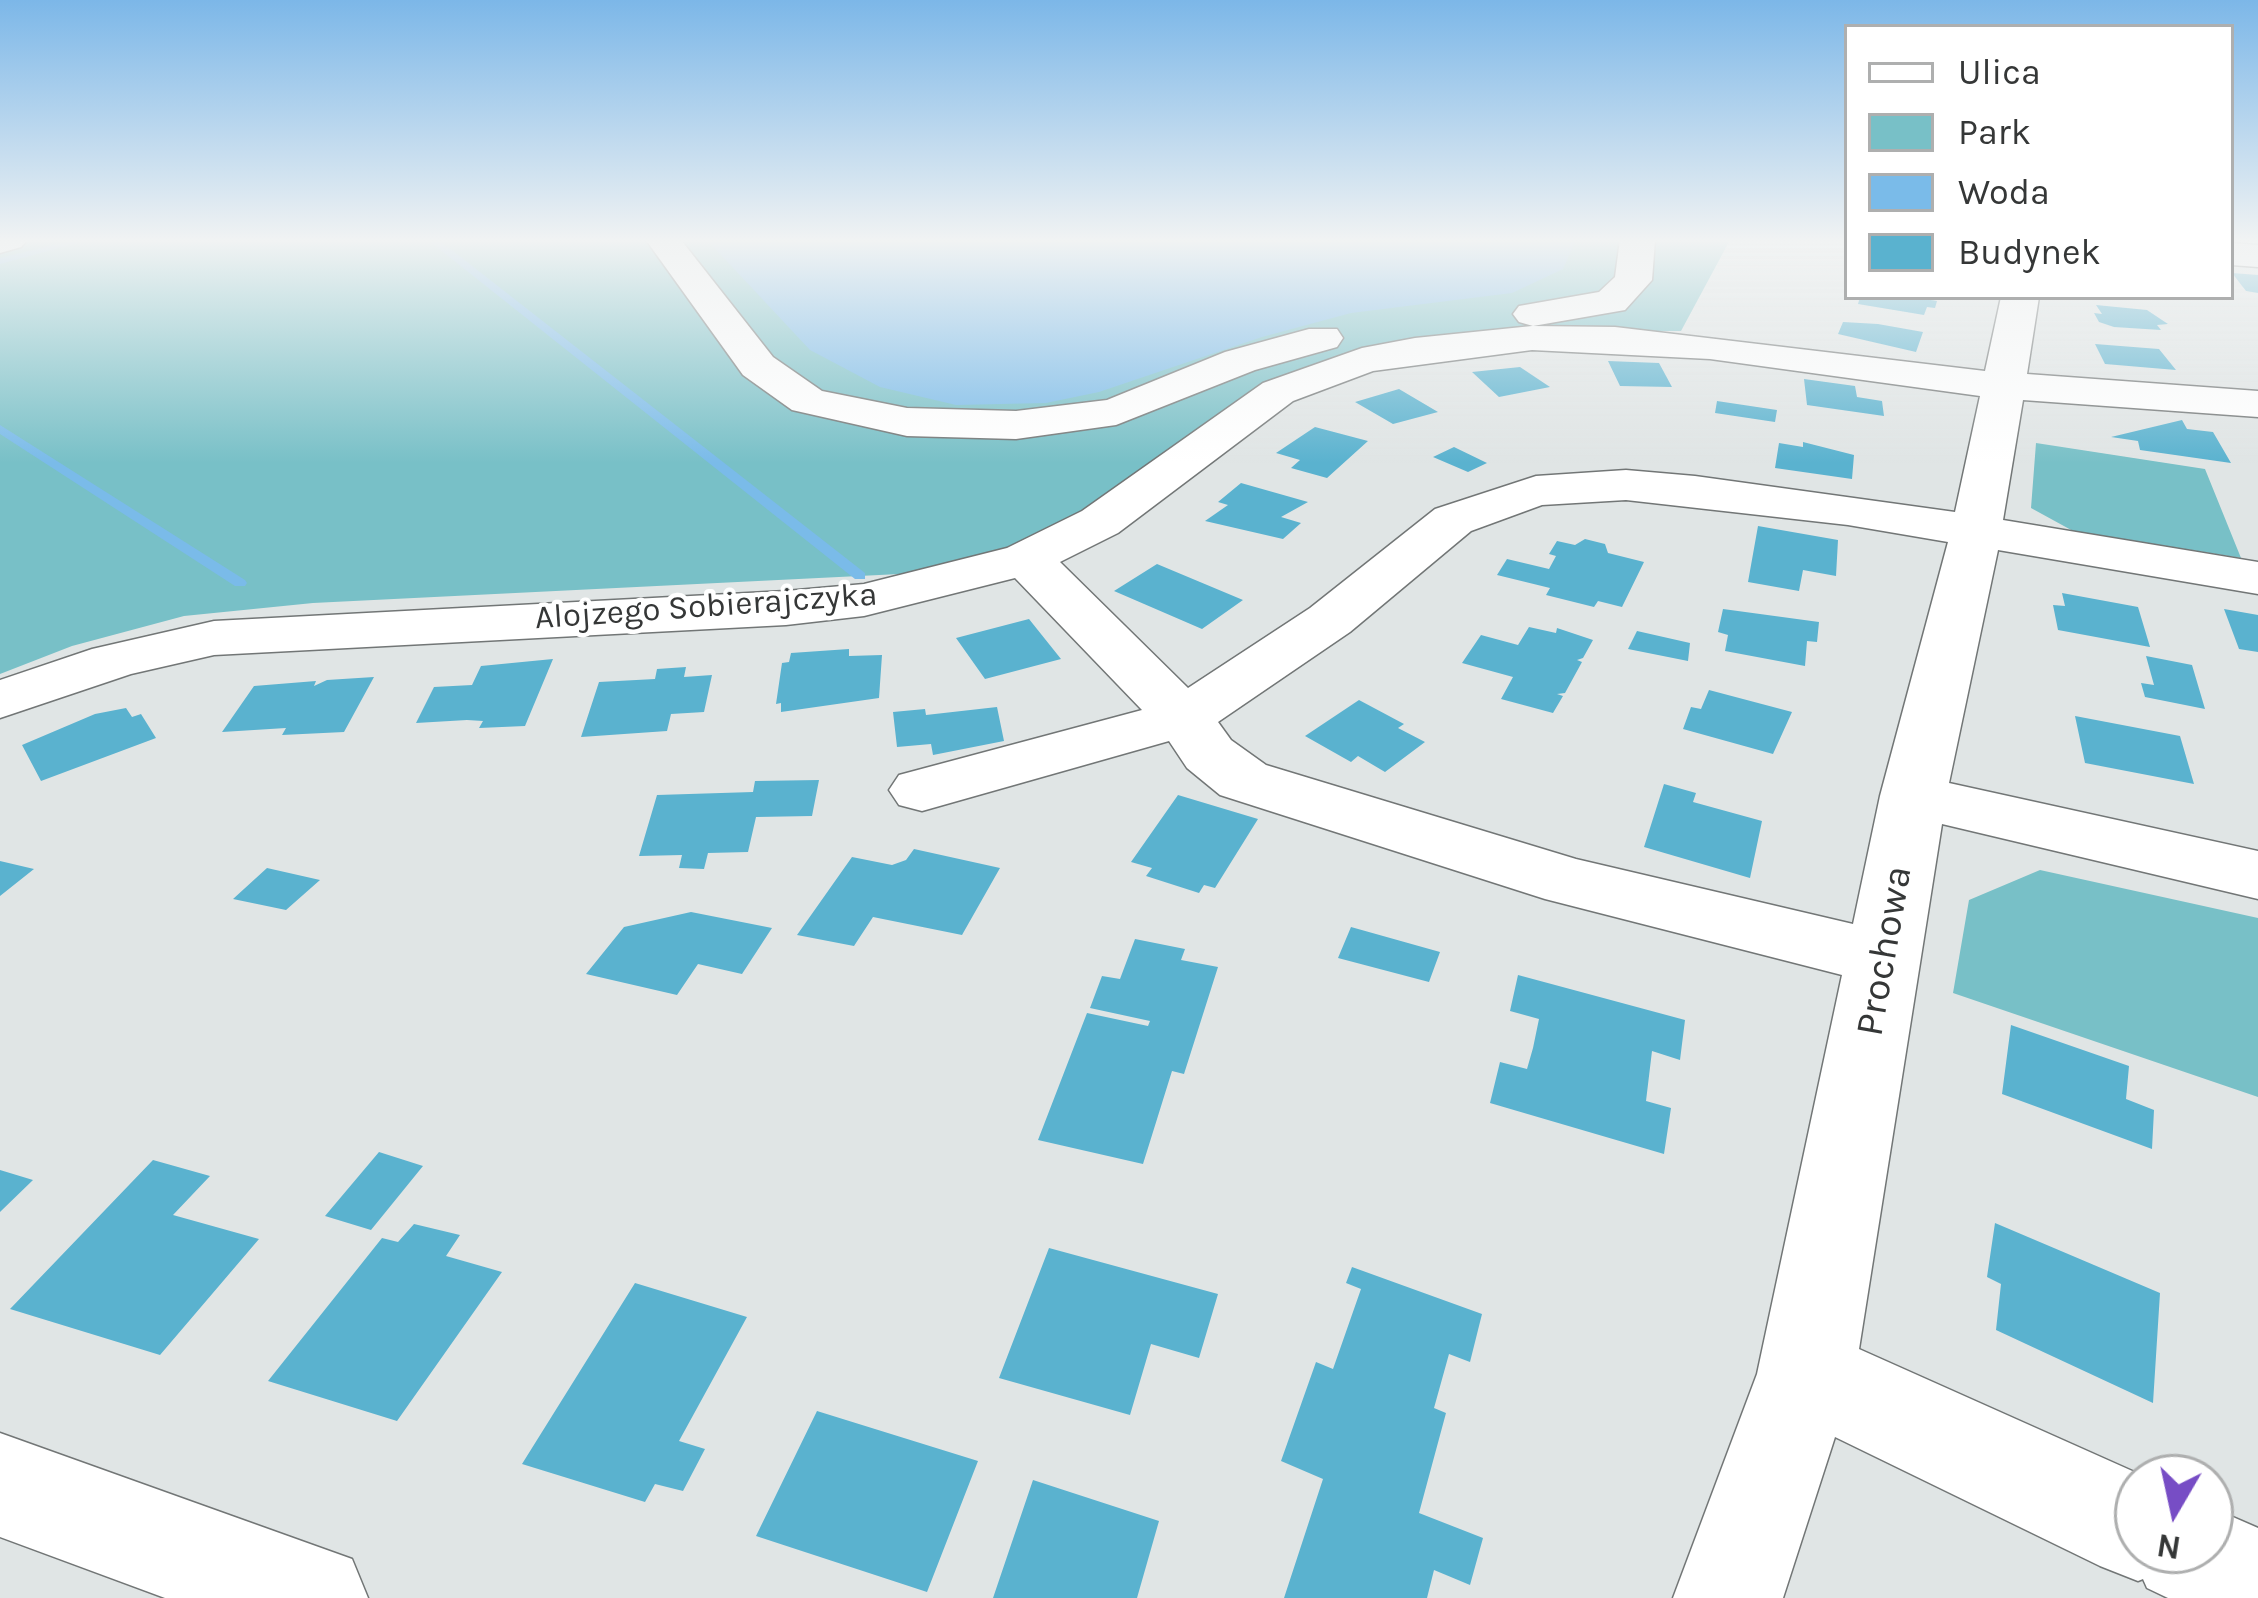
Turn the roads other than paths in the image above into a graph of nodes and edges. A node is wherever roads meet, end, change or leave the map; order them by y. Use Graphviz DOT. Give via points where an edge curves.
graph roads {
  1 [pos="719,315"];
  2 [pos="1541,315"];
  3 [pos="2016,315"];
  4 [pos="1405,339"];
  5 [pos="2003,382"];
  6 [pos="2258,404"];
  7 [pos="1976,532"];
  8 [pos="1026,559"];
  9 [pos="2258,578"];
  10 [pos="0,700"];
  11 [pos="1184,718"];
  12 [pos="922,790"];
  13 [pos="1913,796"];
  14 [pos="2258,875"];
  15 [pos="1885,959"];
  16 [pos="1806,1374"];
  17 [pos="0,1485"];
  18 [pos="2114,1517"];
  19 [pos="313,1598"];
  20 [pos="1728,1598"];
  1 -- 4 [label="street" via="758,366 808,401 908,422 1016,424 1116,412 1317,339"];
  2 -- 4 [label="street"];
  3 -- 5 [label="street, Prochowa"];
  4 -- 5 [label="street, Alojzego Sobierajczyka" via="1615,339"];
  4 -- 8 [label="street, Alojzego Sobierajczyka" via="1245,411 1144,493"];
  5 -- 6 [label="street, Alojzego Sobierajczyka"];
  5 -- 7 [label="street, Prochowa"];
  7 -- 9 [label="street"];
  7 -- 11 [label="street" via="1695,490 1536,490 1453,520 1330,620"];
  7 -- 13 [label="street, Prochowa"];
  8 -- 10 [label="street, Alojzego Sobierajczyka" via="864,600 786,608 214,638 113,661"];
  8 -- 11 [label="street"];
  11 -- 12 [label="street"];
  11 -- 15 [label="street" via="1209,754 1243,780 1570,882"];
  13 -- 14 [label="street"];
  13 -- 15 [label="street, Prochowa"];
  15 -- 16 [label="street, Prochowa"];
  16 -- 18 [label="street"];
  16 -- 20 [label="street, Prochowa"];
  17 -- 19 [label="street"];
}
